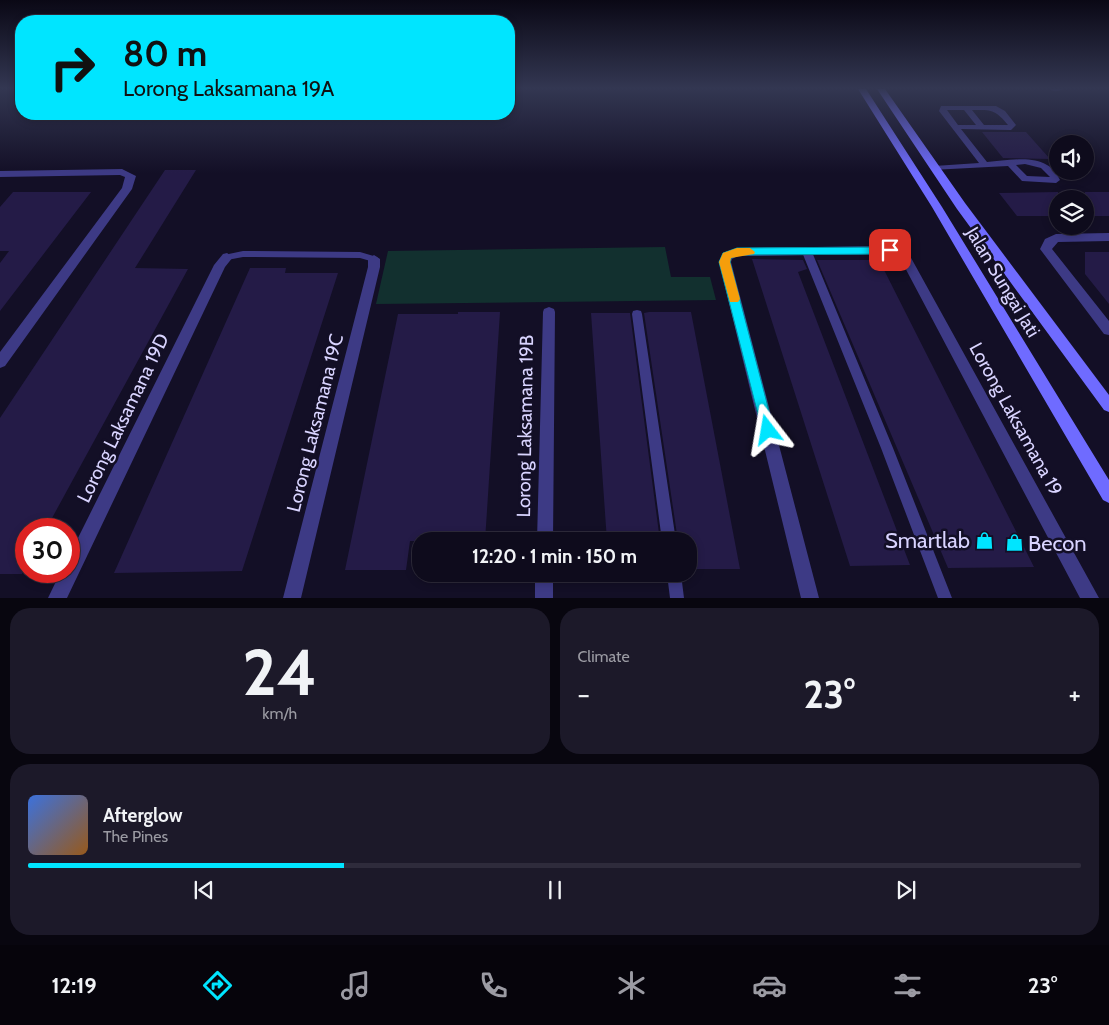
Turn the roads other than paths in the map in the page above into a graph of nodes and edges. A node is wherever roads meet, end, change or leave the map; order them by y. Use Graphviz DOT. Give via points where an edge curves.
graph roads {
  1 [pos="880,117"];
  2 [pos="899,117"];
  3 [pos="947,117"];
  4 [pos="973,117"];
  5 [pos="1005,117"];
  6 [pos="955,127"];
  7 [pos="981,127"];
  8 [pos="1010,163"];
  9 [pos="985,165"];
  10 [pos="934,168"];
  11 [pos="2,176"];
  12 [pos="1109,237"];
  13 [pos="807,252"];
  14 [pos="227,258"];
  15 [pos="374,259"];
  16 [pos="548,312"];
  17 [pos="637,314"];
  18 [pos="1109,330"];
  19 [pos="5,349"];
  20 [pos="0,362"];
  21 [pos="1109,406"];
  22 [pos="1109,495"];
  23 [pos="545,532"];
  24 [pos="668,532"];
  25 [pos="544,582"];
  26 [pos="675,582"];
  27 [pos="58,598"];
  28 [pos="292,598"];
  29 [pos="544,598"];
  30 [pos="677,598"];
  31 [pos="810,598"];
  32 [pos="945,598"];
  33 [pos="1090,598"];
  1 -- 22 [label="main road, Jalan Sungai Jati"];
  2 -- 10 [label="main road, Jalan Sungai Jati"];
  3 -- 6 [label="lane"];
  4 -- 7 [label="lane"];
  5 -- 7 [label="lane" via="1012,125 1008,128"];
  6 -- 7 [label="lane"];
  6 -- 9 [label="lane"];
  8 -- 8 [label="lane" via="1042,163 1056,180 1026,179"];
  8 -- 9 [label="lane"];
  9 -- 10 [label="lane"];
  10 -- 21 [label="main road, Jalan Sungai Jati"];
  11 -- 19 [label="street" via="122,172 131,176 127,188"];
  12 -- 18 [label="street" via="1056,238 1046,249"];
  13 -- 31 [label="street" via="737,252 727,256 725,262"];
  13 -- 32 [label="lane" via="888,448"];
  13 -- 33 [label="street, Lorong Laksamana 19" via="890,250 906,259"];
  14 -- 15 [label="lane" via="243,254 360,255"];
  14 -- 27 [label="street, Lorong Laksamana 19D" via="220,265"];
  15 -- 28 [label="street, Lorong Laksamana 19C"];
  16 -- 23 [label="street, Lorong Laksamana 19B"];
  17 -- 24 [label="lane"];
  19 -- 20 [label="street"];
  25 -- 29 [label="street"];
  26 -- 30 [label="lane"];
}
